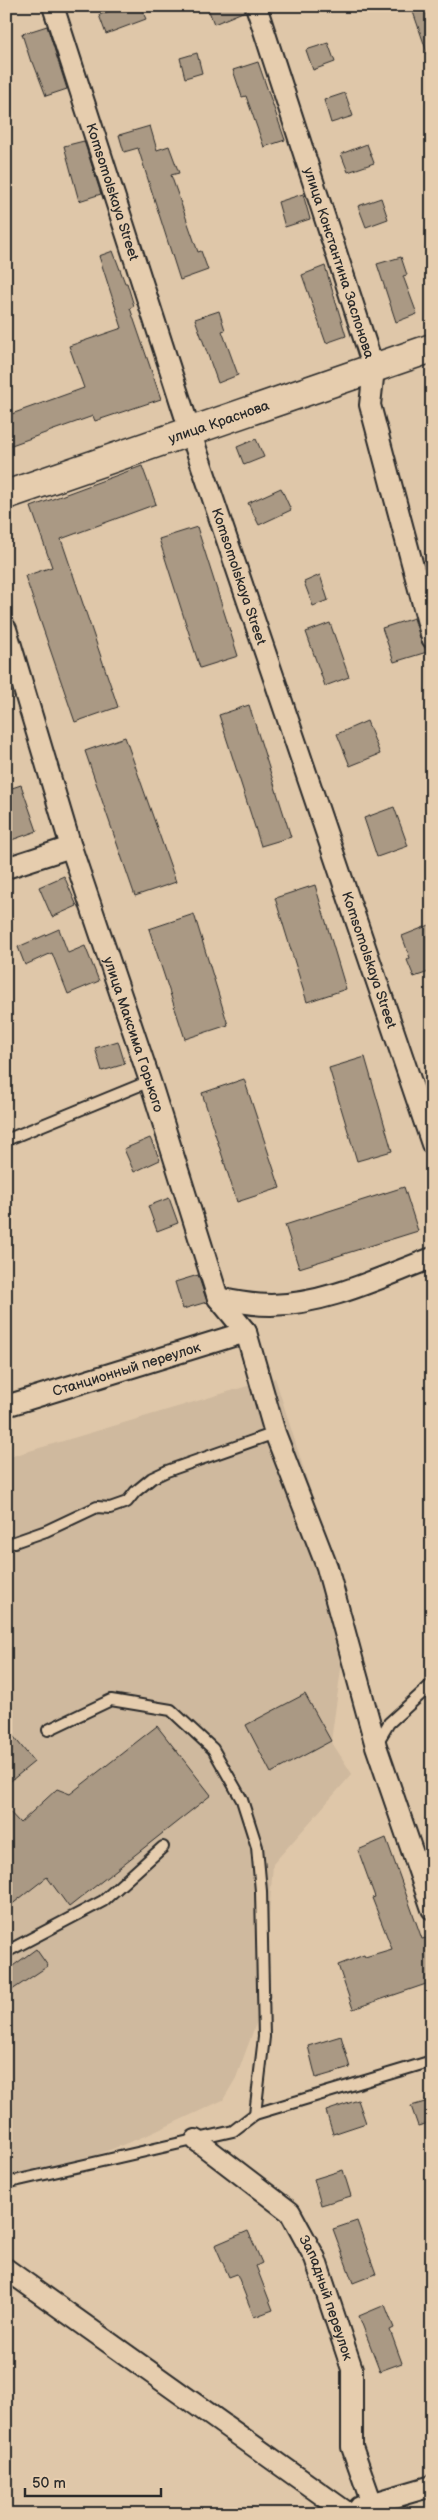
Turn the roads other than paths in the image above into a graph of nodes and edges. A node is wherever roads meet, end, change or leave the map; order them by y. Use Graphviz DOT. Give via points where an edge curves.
graph roads {
  1 [pos="53,6"];
  2 [pos="256,6"];
  3 [pos="432,348"];
  4 [pos="374,369"];
  5 [pos="190,431"];
  6 [pos="6,495"];
  7 [pos="6,629"];
  8 [pos="432,638"];
  9 [pos="71,847"];
  10 [pos="6,868"];
  11 [pos="150,1081"];
  12 [pos="6,1140"];
  13 [pos="432,1144"];
  14 [pos="432,1258"];
  15 [pos="218,1298"];
  16 [pos="246,1332"];
  17 [pos="6,1406"];
  18 [pos="275,1433"];
  19 [pos="6,1544"];
  20 [pos="432,1684"];
  21 [pos="48,1730"];
  22 [pos="376,1746"];
  23 [pos="163,1847"];
  24 [pos="432,1909"];
  25 [pos="6,1952"];
  26 [pos="432,2061"];
  27 [pos="256,2114"];
  28 [pos="196,2140"];
  29 [pos="6,2183"];
  30 [pos="6,2269"];
  31 [pos="432,2486"];
  32 [pos="372,2504"];
  33 [pos="348,2513"];
  1 -- 5 [label="street, Komsomolskaya Street"];
  2 -- 4 [label="street, улица Константина Заслонова"];
  3 -- 4 [label="main road, улица Краснова"];
  4 -- 5 [label="main road, улица Краснова"];
  4 -- 8 [label="street, улица Константина Заслонова" via="370,405"];
  5 -- 6 [label="main road, улица Краснова"];
  5 -- 13 [label="street, Komsomolskaya Street"];
  7 -- 9 [label="street, улица Максима Горького"];
  9 -- 10 [label="street"];
  9 -- 11 [label="street, улица Максима Горького"];
  11 -- 12 [label="lane"];
  11 -- 15 [label="street, улица Максима Горького"];
  14 -- 15 [label="street" via="351,1289 308,1301 271,1305"];
  15 -- 16 [label="street, улица Максима Горького"];
  16 -- 17 [label="street, Станционный переулок"];
  16 -- 18 [label="street, улица Максима Горького"];
  18 -- 19 [label="lane" via="167,1471 152,1478 127,1502 110,1508 97,1507 46,1531"];
  18 -- 22 [label="street, улица Максима Горького" via="327,1567"];
  20 -- 22 [label="lane" via="389,1723"];
  21 -- 27 [label="lane" via="111,1700 171,1710 213,1749 242,1800 257,1847 261,1891 264,2037"];
  22 -- 24 [label="street, улица Максима Горького"];
  23 -- 25 [label="lane" via="102,1901"];
  26 -- 27 [label="lane"];
  27 -- 28 [label="lane" via="233,2131"];
  28 -- 29 [label="lane"];
  28 -- 32 [label="street, Западный переулок" via="290,2212 316,2258 352,2369 352,2447"];
  30 -- 33 [label="street"];
  31 -- 32 [label="street"];
  32 -- 33 [label="street"];
}
